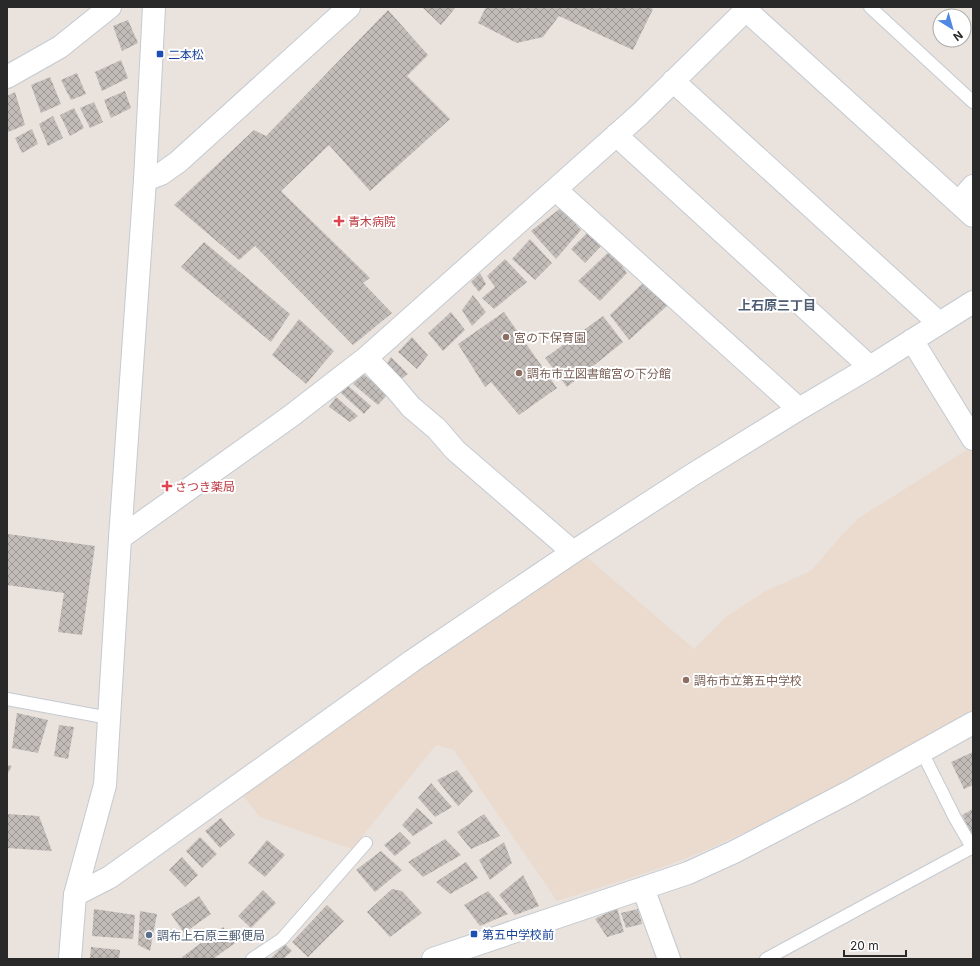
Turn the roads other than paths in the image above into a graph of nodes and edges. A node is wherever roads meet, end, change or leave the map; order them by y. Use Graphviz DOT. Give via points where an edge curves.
graph roads {
  1 [pos="110,7"];
  2 [pos="154,7"];
  3 [pos="349,7"];
  4 [pos="870,7"];
  5 [pos="748,8"];
  6 [pos="7,77"];
  7 [pos="673,81"];
  8 [pos="973,102"];
  9 [pos="616,135"];
  10 [pos="145,180"];
  11 [pos="973,186"];
  12 [pos="556,190"];
  13 [pos="966,209"];
  14 [pos="973,302"];
  15 [pos="938,323"];
  16 [pos="912,340"];
  17 [pos="366,358"];
  18 [pos="870,367"];
  19 [pos="798,409"];
  20 [pos="973,439"];
  21 [pos="120,538"];
  22 [pos="573,552"];
  23 [pos="7,699"];
  24 [pos="109,718"];
  25 [pos="973,723"];
  26 [pos="922,752"];
  27 [pos="366,843"];
  28 [pos="973,848"];
  29 [pos="643,888"];
  30 [pos="75,895"];
  31 [pos="70,959"];
  32 [pos="252,959"];
  33 [pos="433,959"];
  34 [pos="669,959"];
  35 [pos="766,959"];
  1 -- 6 [label="street" via="60,47"];
  2 -- 10 [label="street"];
  3 -- 10 [label="street" via="178,162 161,174"];
  4 -- 8 [label="lane"];
  5 -- 7 [label="street"];
  5 -- 13 [label="street"];
  7 -- 9 [label="street"];
  7 -- 15 [label="street"];
  9 -- 12 [label="street"];
  9 -- 18 [label="street"];
  10 -- 21 [label="street"];
  11 -- 13 [label="street"];
  12 -- 17 [label="street"];
  12 -- 19 [label="street"];
  14 -- 15 [label="street"];
  15 -- 16 [label="street"];
  16 -- 18 [label="street"];
  16 -- 20 [label="street"];
  17 -- 21 [label="street" via="291,416"];
  17 -- 22 [label="street" via="455,450"];
  18 -- 19 [label="street"];
  19 -- 22 [label="street"];
  21 -- 24 [label="street"];
  22 -- 30 [label="street" via="412,661 110,877"];
  23 -- 24 [label="lane"];
  24 -- 30 [label="street" via="105,785"];
  25 -- 26 [label="street"];
  26 -- 28 [label="lane"];
  26 -- 29 [label="street" via="734,852 688,873"];
  27 -- 32 [label="lane" via="282,939"];
  28 -- 35 [label="lane"];
  29 -- 33 [label="street"];
  29 -- 34 [label="street"];
  30 -- 31 [label="street"];
}
